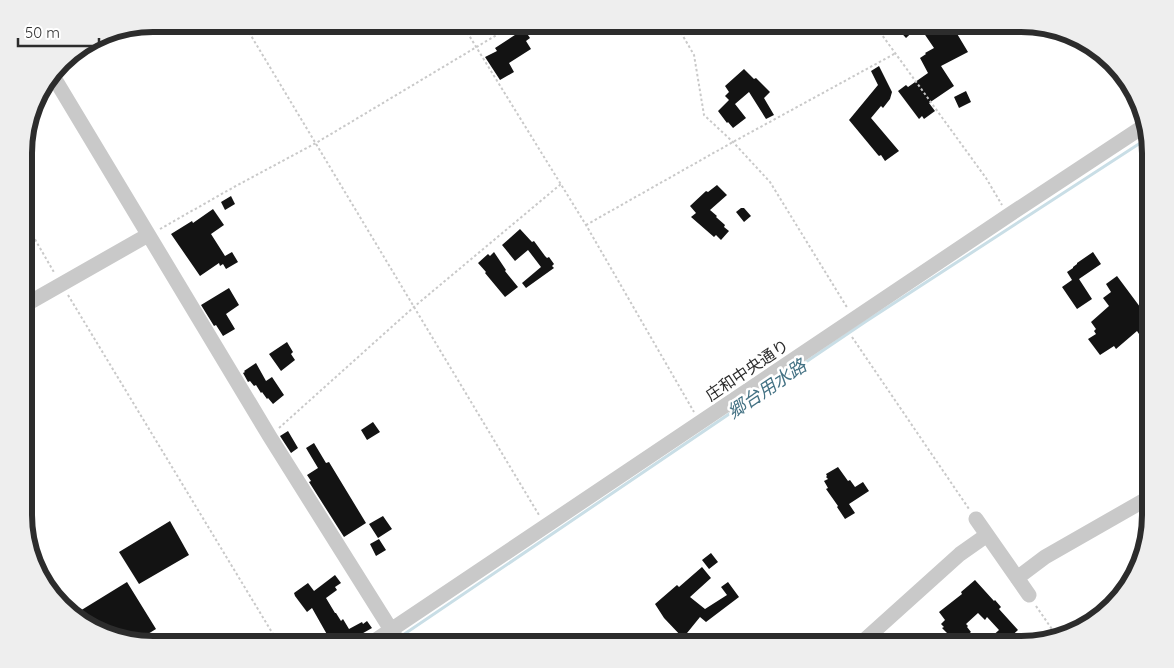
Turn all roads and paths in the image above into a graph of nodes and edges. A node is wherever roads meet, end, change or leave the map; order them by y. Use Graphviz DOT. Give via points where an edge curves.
graph roads {
  1 [pos="249,32"];
  2 [pos="467,32"];
  3 [pos="501,32"];
  4 [pos="681,32"];
  5 [pos="880,32"];
  6 [pos="476,47"];
  7 [pos="896,53"];
  8 [pos="56,82"];
  9 [pos="1139,129"];
  10 [pos="733,142"];
  11 [pos="316,143"];
  12 [pos="561,184"];
  13 [pos="1009,216"];
  14 [pos="586,224"];
  15 [pos="32,234"];
  16 [pos="148,236"];
  17 [pos="61,284"];
  18 [pos="32,300"];
  19 [pos="415,306"];
  20 [pos="850,323"];
  21 [pos="700,423"];
  22 [pos="270,437"];
  23 [pos="1141,502"];
  24 [pos="976,519"];
  25 [pos="546,526"];
  26 [pos="987,535"];
  27 [pos="1017,578"];
  28 [pos="1029,595"];
  29 [pos="392,630"];
  30 [pos="1053,631"];
  31 [pos="870,635"];
  32 [pos="274,636"];
  33 [pos="383,636"];
  34 [pos="395,636"];
  1 -- 11 [label="path"];
  2 -- 6 [label="path"];
  3 -- 6 [label="path"];
  4 -- 10 [label="path" via="694,55 704,115"];
  5 -- 7 [label="path"];
  6 -- 11 [label="path"];
  6 -- 12 [label="path"];
  7 -- 10 [label="path"];
  7 -- 13 [label="path" via="986,178"];
  8 -- 16 [label="street"];
  9 -- 13 [label="street, 庄和中央通り"];
  10 -- 14 [label="path"];
  10 -- 20 [label="path" via="770,182"];
  11 -- 16 [label="path"];
  11 -- 19 [label="path"];
  12 -- 14 [label="path"];
  12 -- 19 [label="path"];
  13 -- 20 [label="street, 庄和中央通り"];
  14 -- 21 [label="path"];
  15 -- 17 [label="path"];
  16 -- 17 [label="street"];
  16 -- 22 [label="street"];
  17 -- 18 [label="street"];
  17 -- 32 [label="path"];
  19 -- 22 [label="path"];
  19 -- 25 [label="path"];
  20 -- 21 [label="street, 庄和中央通り"];
  20 -- 24 [label="path"];
  21 -- 25 [label="street, 庄和中央通り"];
  22 -- 29 [label="street"];
  23 -- 27 [label="street" via="1045,557"];
  24 -- 26 [label="street"];
  25 -- 29 [label="street, 庄和中央通り"];
  26 -- 27 [label="street"];
  26 -- 31 [label="street" via="960,554"];
  27 -- 28 [label="street"];
  28 -- 30 [label="path"];
  29 -- 33 [label="street, 庄和中央通り"];
  29 -- 34 [label="street"];
}
